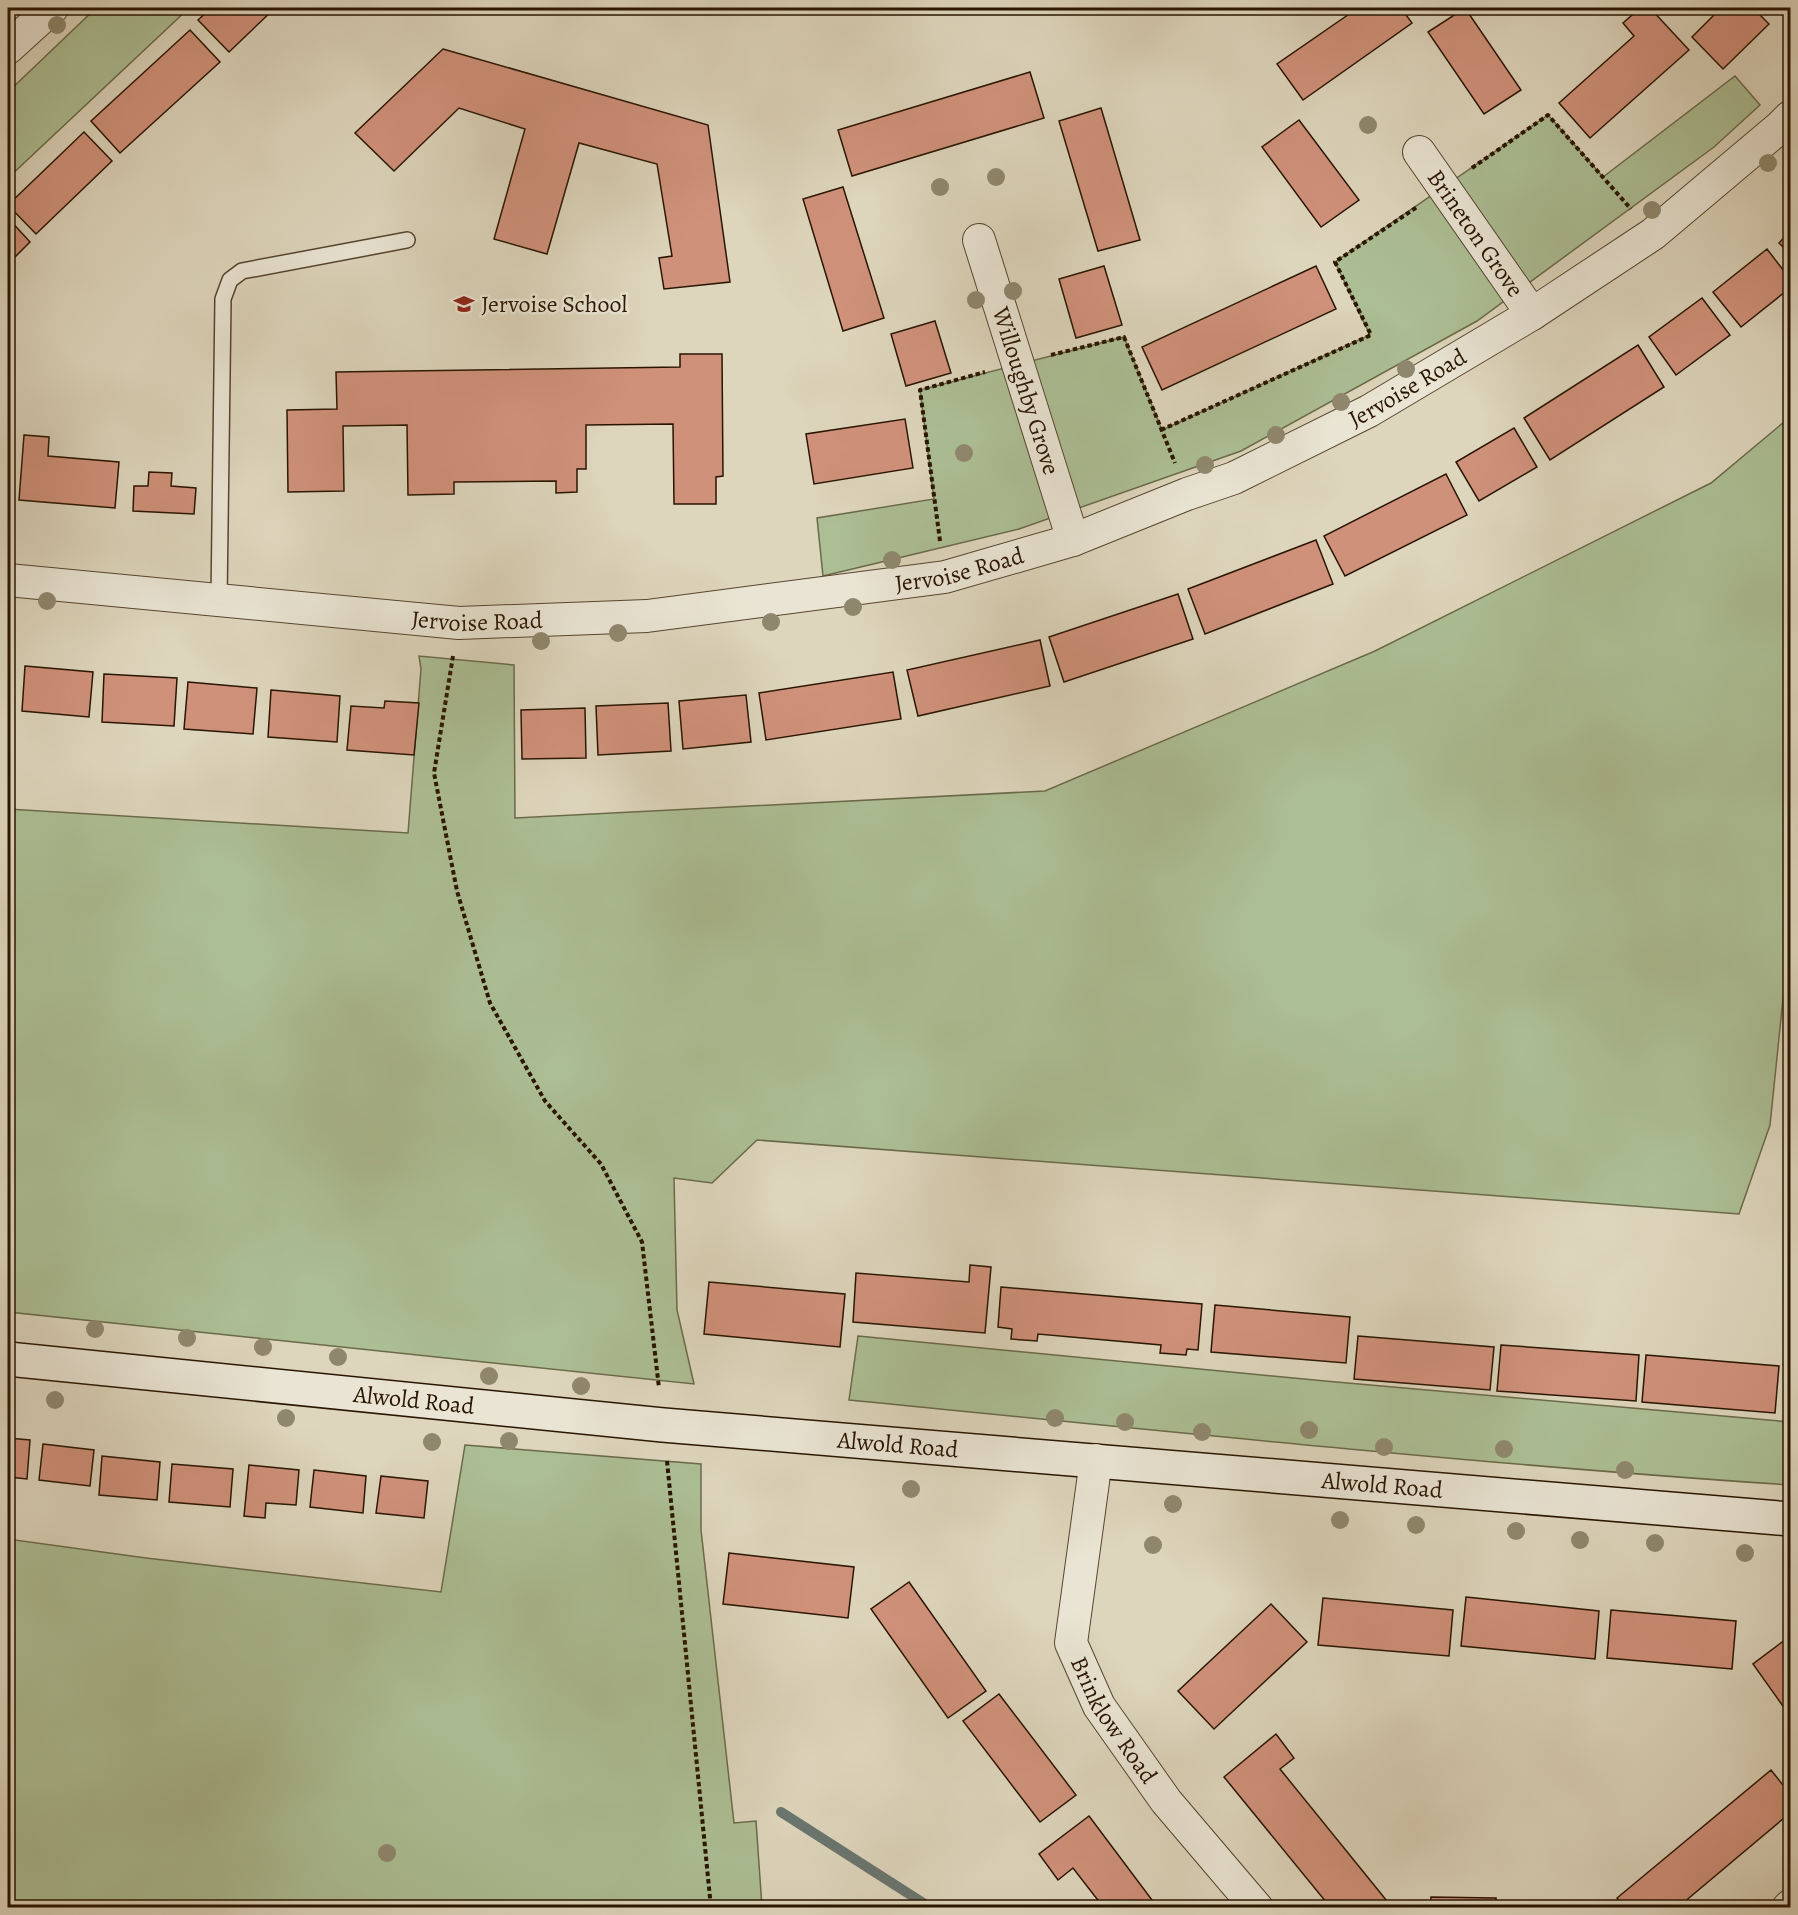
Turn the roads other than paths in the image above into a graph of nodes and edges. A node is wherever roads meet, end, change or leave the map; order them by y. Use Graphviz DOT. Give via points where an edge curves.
graph roads {
  1 [pos="52,8"];
  2 [pos="8,48"];
  3 [pos="1791,117"];
  4 [pos="1419,152"];
  5 [pos="407,240"];
  6 [pos="979,240"];
  7 [pos="1532,314"];
  8 [pos="1073,540"];
  9 [pos="8,580"];
  10 [pos="219,600"];
  11 [pos="8,1359"];
  12 [pos="1095,1460"];
  13 [pos="1791,1519"];
  14 [pos="1257,1908"];
  1 -- 2 [label="street"];
  3 -- 7 [label="street, Jervoise Road" via="1653,234"];
  4 -- 7 [label="street, Brineton Grove"];
  5 -- 10 [label="lane" via="242,271 230,280 223,299"];
  6 -- 8 [label="street, Willoughby Grove"];
  7 -- 8 [label="street, Jervoise Road" via="1370,411 1234,477"];
  8 -- 10 [label="street, Jervoise Road" via="945,577 647,616 459,623"];
  9 -- 10 [label="street, Jervoise Road"];
  11 -- 12 [label="street, Alwold Road" via="663,1425"];
  12 -- 13 [label="street, Alwold Road"];
  12 -- 14 [label="street, Brinklow Road" via="1071,1643 1099,1706 1166,1801"];
}
